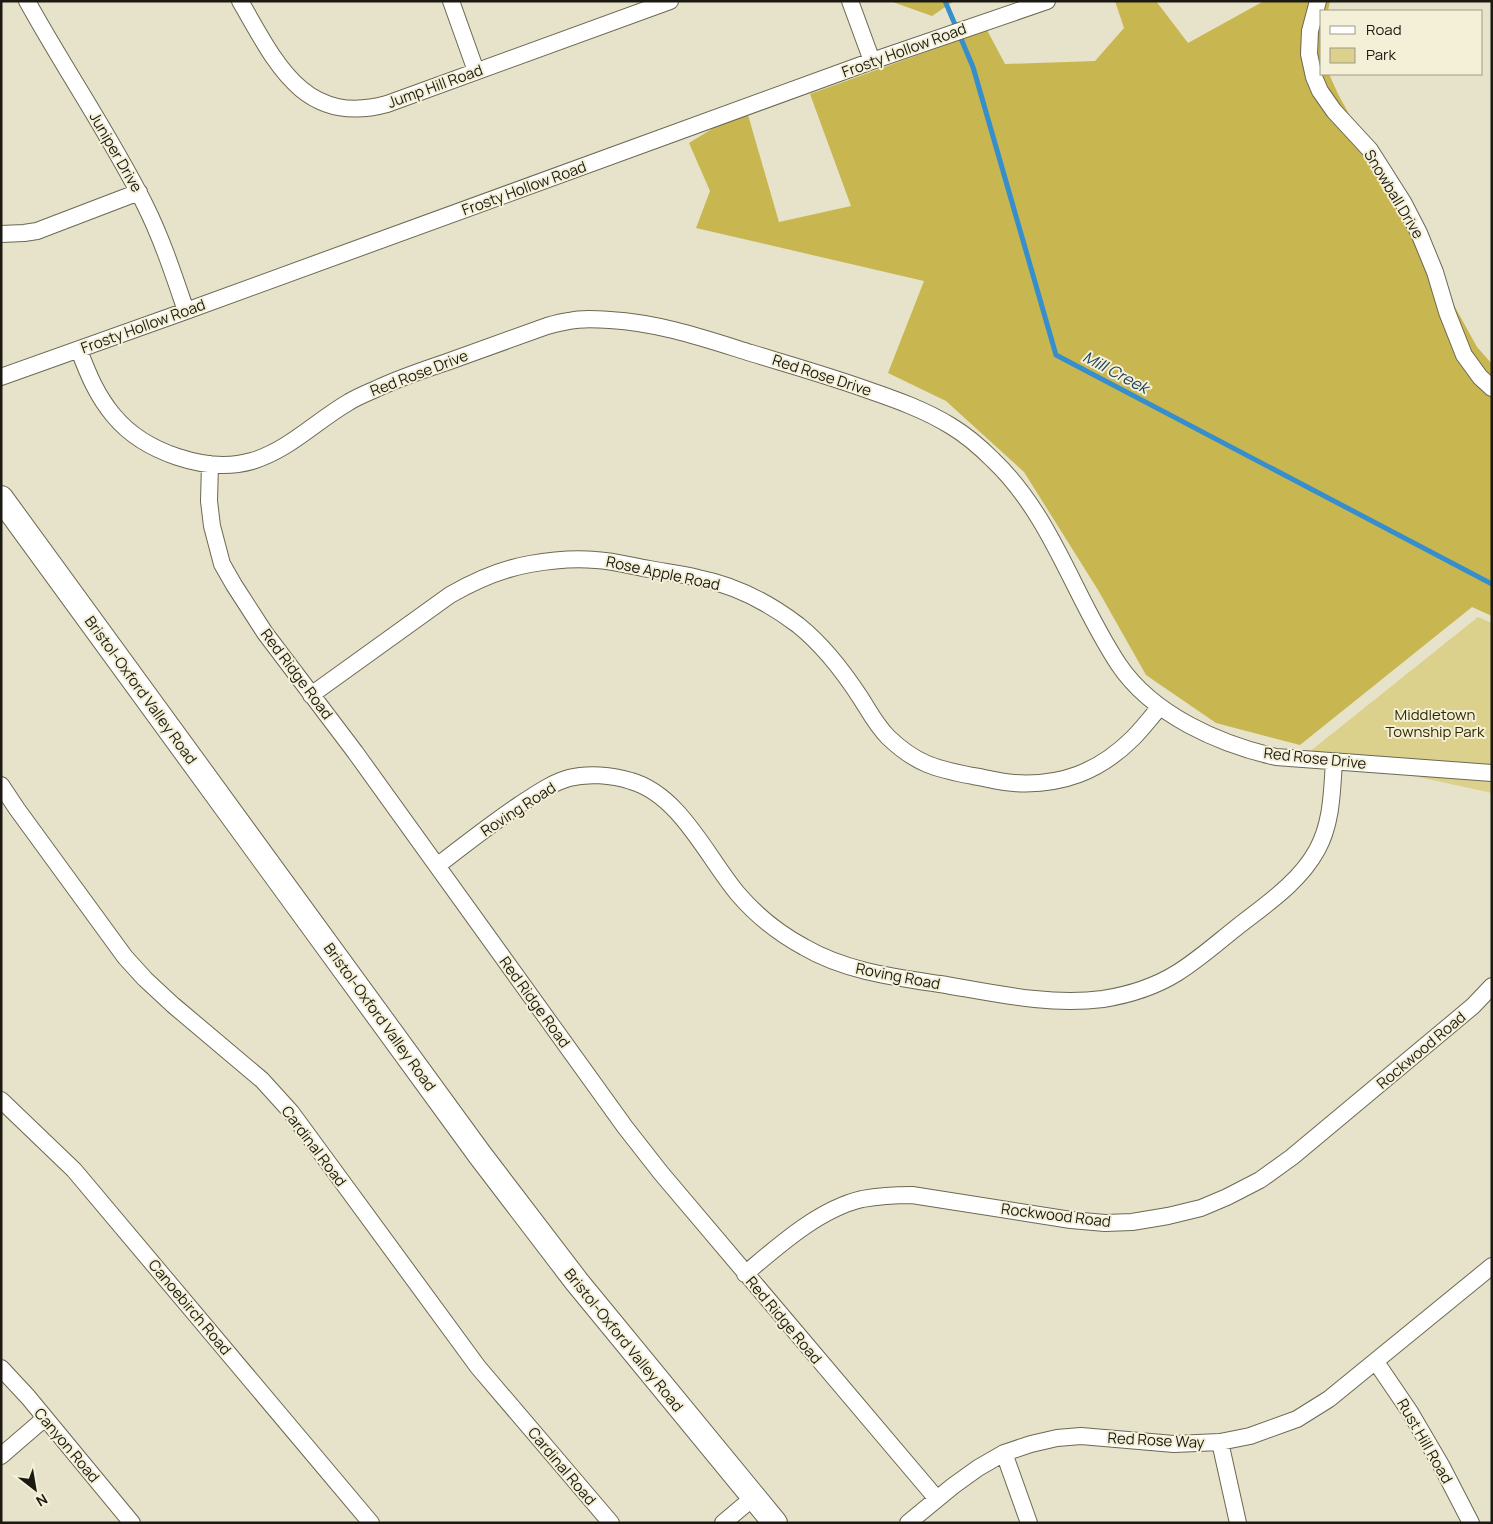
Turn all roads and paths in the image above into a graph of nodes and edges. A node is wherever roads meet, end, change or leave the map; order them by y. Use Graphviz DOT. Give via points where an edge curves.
graph roads {
  1 [pos="27,1"];
  2 [pos="240,1"];
  3 [pos="451,1"];
  4 [pos="670,1"];
  5 [pos="850,1"];
  6 [pos="1046,1"];
  7 [pos="1318,1"];
  8 [pos="645,5"];
  9 [pos="872,61"];
  10 [pos="476,71"];
  11 [pos="139,192"];
  12 [pos="1,234"];
  13 [pos="186,311"];
  14 [pos="79,350"];
  15 [pos="1,377"];
  16 [pos="1492,388"];
  17 [pos="210,464"];
  18 [pos="1,498"];
  19 [pos="311,694"];
  20 [pos="1160,707"];
  21 [pos="1334,762"];
  22 [pos="1492,773"];
  23 [pos="1,785"];
  24 [pos="437,866"];
  25 [pos="1492,986"];
  26 [pos="1,1100"];
  27 [pos="1492,1266"];
  28 [pos="745,1274"];
  29 [pos="1376,1362"];
  30 [pos="1,1368"];
  31 [pos="45,1418"];
  32 [pos="1220,1442"];
  33 [pos="1004,1453"];
  34 [pos="1,1456"];
  35 [pos="754,1497"];
  36 [pos="937,1499"];
  37 [pos="132,1523"];
  38 [pos="371,1523"];
  39 [pos="610,1523"];
  40 [pos="723,1523"];
  41 [pos="775,1523"];
  42 [pos="908,1523"];
  43 [pos="1029,1523"];
  44 [pos="1238,1523"];
  45 [pos="1471,1523"];
  1 -- 11 [label="street, Juniper Drive"];
  2 -- 10 [label="street, Jump Hill Road" via="289,79 324,103 355,110 379,106"];
  3 -- 10 [label="street"];
  4 -- 8 [label="street, Jump Hill Road"];
  5 -- 9 [label="street"];
  6 -- 9 [label="street, Frosty Hollow Road"];
  7 -- 16 [label="street, Snowball Drive" via="1310,31 1309,54 1320,91 1370,150 1403,202 1432,265 1464,355"];
  8 -- 10 [label="street, Jump Hill Road"];
  9 -- 13 [label="street, Frosty Hollow Road"];
  11 -- 12 [label="street" via="37,231"];
  11 -- 13 [label="street, Juniper Drive"];
  13 -- 14 [label="street, Frosty Hollow Road"];
  14 -- 15 [label="street, Frosty Hollow Road"];
  14 -- 17 [label="street, Red Rose Drive" via="97,393 128,430 173,456"];
  17 -- 19 [label="street, Red Ridge Road" via="209,501 222,564 266,633"];
  17 -- 20 [label="street, Red Rose Drive" via="252,461 285,446 349,402 394,381 547,326 569,320 595,319 670,328 829,376 913,406 975,444 1015,484 1036,513 1120,666 1134,684"];
  18 -- 35 [label="main road, Bristol-Oxford Valley Road" via="480,1156 577,1282"];
  19 -- 20 [label="street, Rose Apple Road" via="474,581 500,571 564,559 596,560 699,578 746,594 779,612 822,647 886,735 920,762 944,770 1011,783 1056,782 1090,770 1113,756"];
  19 -- 24 [label="street, Red Ridge Road"];
  20 -- 21 [label="street, Red Rose Drive" via="1197,730 1254,752"];
  21 -- 22 [label="street, Red Rose Drive"];
  21 -- 24 [label="street, Roving Road" via="1331,801 1322,840 1298,878 1177,973 1152,986 1102,999 1037,1000 892,976 828,960 786,936 750,908 669,804 659,795 630,781 585,776 559,782 540,791"];
  23 -- 39 [label="street, Cardinal Road" via="125,957 173,1005 262,1080 291,1112 478,1367"];
  24 -- 28 [label="street, Red Ridge Road" via="661,1174"];
  25 -- 28 [label="street, Rockwood Road" via="1473,1006 1292,1157 1260,1180 1201,1208 1132,1222 1105,1223 912,1195 889,1195 842,1206 810,1223"];
  26 -- 38 [label="street, Canoebirch Road" via="74,1170"];
  27 -- 29 [label="street, Red Rose Way"];
  28 -- 36 [label="street, Red Ridge Road"];
  29 -- 32 [label="street, Red Rose Way" via="1329,1400 1297,1419 1250,1436"];
  29 -- 45 [label="street, Rust Hill Road" via="1410,1412"];
  30 -- 31 [label="street, Canyon Road"];
  31 -- 34 [label="street"];
  31 -- 37 [label="street, Canyon Road"];
  32 -- 33 [label="street, Red Rose Way" via="1174,1444 1082,1436 1058,1438"];
  32 -- 44 [label="street"];
  33 -- 36 [label="street, Red Rose Way"];
  33 -- 43 [label="street"];
  35 -- 40 [label="street"];
  35 -- 41 [label="main road, Bristol-Oxford Valley Road"];
  36 -- 42 [label="street, Red Rose Way"];
}
